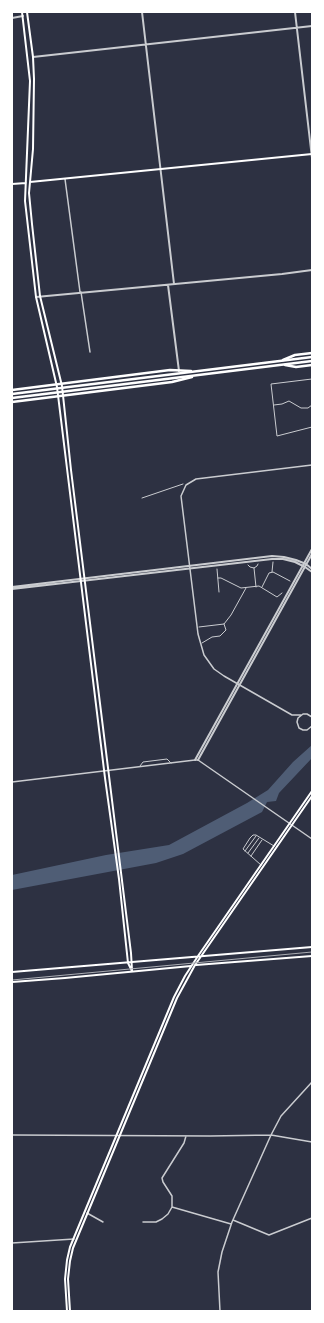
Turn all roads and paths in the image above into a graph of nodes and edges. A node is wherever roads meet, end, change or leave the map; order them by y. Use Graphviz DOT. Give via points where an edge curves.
graph roads {
  1 [pos="22,12"];
  2 [pos="27,12"];
  3 [pos="142,12"];
  4 [pos="294,12"];
  5 [pos="23,16"];
  6 [pos="12,18"];
  7 [pos="312,26"];
  8 [pos="296,28"];
  9 [pos="146,45"];
  10 [pos="33,57"];
  11 [pos="28,58"];
  12 [pos="312,154"];
  13 [pos="312,158"];
  14 [pos="161,169"];
  15 [pos="65,179"];
  16 [pos="30,182"];
  17 [pos="26,183"];
  18 [pos="12,184"];
  19 [pos="312,270"];
  20 [pos="174,284"];
  21 [pos="168,285"];
  22 [pos="81,292"];
  23 [pos="40,296"];
  24 [pos="36,297"];
  25 [pos="90,352"];
  26 [pos="312,353"];
  27 [pos="312,357"];
  28 [pos="282,361"];
  29 [pos="312,361"];
  30 [pos="282,365"];
  31 [pos="312,365"];
  32 [pos="179,371"];
  33 [pos="198,371"];
  34 [pos="198,375"];
  35 [pos="312,378"];
  36 [pos="57,384"];
  37 [pos="61,384"];
  38 [pos="12,390"];
  39 [pos="12,394"];
  40 [pos="58,396"];
  41 [pos="63,396"];
  42 [pos="12,398"];
  43 [pos="12,402"];
  44 [pos="273,405"];
  45 [pos="312,405"];
  46 [pos="312,427"];
  47 [pos="312,465"];
  48 [pos="183,484"];
  49 [pos="142,498"];
  50 [pos="312,549"];
  51 [pos="312,554"];
  52 [pos="273,562"];
  53 [pos="258,564"];
  54 [pos="248,565"];
  55 [pos="304,565"];
  56 [pos="189,567"];
  57 [pos="254,568"];
  58 [pos="217,569"];
  59 [pos="312,569"];
  60 [pos="272,572"];
  61 [pos="312,572"];
  62 [pos="218,578"];
  63 [pos="81,580"];
  64 [pos="85,580"];
  65 [pos="290,581"];
  66 [pos="256,587"];
  67 [pos="12,588"];
  68 [pos="246,588"];
  69 [pos="261,588"];
  70 [pos="219,592"];
  71 [pos="282,593"];
  72 [pos="224,624"];
  73 [pos="199,627"];
  74 [pos="202,643"];
  75 [pos="238,684"];
  76 [pos="292,715"];
  77 [pos="301,715"];
  78 [pos="312,718"];
  79 [pos="297,722"];
  80 [pos="312,726"];
  81 [pos="196,760"];
  82 [pos="172,763"];
  83 [pos="140,767"];
  84 [pos="109,770"];
  85 [pos="104,771"];
  86 [pos="12,782"];
  87 [pos="312,791"];
  88 [pos="312,796"];
  89 [pos="291,825"];
  90 [pos="256,835"];
  91 [pos="259,837"];
  92 [pos="262,839"];
  93 [pos="312,839"];
  94 [pos="116,846"];
  95 [pos="274,846"];
  96 [pos="245,851"];
  97 [pos="248,854"];
  98 [pos="251,856"];
  99 [pos="261,865"];
  100 [pos="121,879"];
  101 [pos="312,947"];
  102 [pos="202,955"];
  103 [pos="198,956"];
  104 [pos="312,956"];
  105 [pos="132,962"];
  106 [pos="128,963"];
  107 [pos="192,966"];
  108 [pos="195,966"];
  109 [pos="12,972"];
  110 [pos="132,972"];
  111 [pos="12,982"];
  112 [pos="312,1082"];
  113 [pos="12,1135"];
  114 [pos="117,1135"];
  115 [pos="271,1135"];
  116 [pos="186,1136"];
  117 [pos="312,1142"];
  118 [pos="172,1207"];
  119 [pos="87,1213"];
  120 [pos="312,1218"];
  121 [pos="233,1220"];
  122 [pos="103,1222"];
  123 [pos="143,1222"];
  124 [pos="231,1224"];
  125 [pos="73,1239"];
  126 [pos="76,1239"];
  127 [pos="12,1243"];
  128 [pos="67,1311"];
  129 [pos="70,1311"];
  130 [pos="220,1311"];
  1 -- 5 [label="main road"];
  2 -- 10 [label="main road"];
  3 -- 9 [label="street"];
  4 -- 8 [label="street"];
  5 -- 6 [label="street"];
  5 -- 11 [label="main road"];
  7 -- 8 [label="street"];
  8 -- 9 [label="street"];
  8 -- 12 [label="street"];
  9 -- 10 [label="street"];
  9 -- 14 [label="street"];
  10 -- 11 [label="street"];
  10 -- 16 [label="main road" via="34,106"];
  11 -- 17 [label="main road" via="30,81"];
  12 -- 13 [label="street"];
  12 -- 14 [label="main road"];
  14 -- 15 [label="main road"];
  14 -- 20 [label="street"];
  15 -- 16 [label="main road"];
  15 -- 22 [label="street"];
  16 -- 17 [label="street"];
  16 -- 23 [label="main road"];
  17 -- 18 [label="main road"];
  17 -- 24 [label="main road" via="26,211"];
  19 -- 20 [label="street"];
  20 -- 21 [label="street"];
  21 -- 22 [label="street"];
  21 -- 32 [label="street"];
  22 -- 23 [label="street"];
  22 -- 25 [label="street"];
  23 -- 24 [label="street"];
  23 -- 37 [label="main road"];
  24 -- 36 [label="main road"];
  26 -- 28 [label="main road" via="295,355"];
  27 -- 28 [label="main road"];
  28 -- 33 [label="main road"];
  29 -- 30 [label="main road"];
  30 -- 31 [label="main road"];
  30 -- 34 [label="main road"];
  32 -- 33 [label="main road"];
  32 -- 37 [label="main road"];
  33 -- 39 [label="main road"];
  34 -- 41 [label="main road" via="172,382"];
  34 -- 42 [label="main road"];
  35 -- 44 [label="street" via="271,384"];
  36 -- 37 [label="main road"];
  36 -- 38 [label="main road"];
  36 -- 40 [label="main road"];
  37 -- 41 [label="main road"];
  40 -- 41 [label="main road"];
  40 -- 43 [label="main road"];
  40 -- 63 [label="main road"];
  41 -- 64 [label="main road"];
  44 -- 45 [label="street" via="289,401 301,408"];
  44 -- 46 [label="street" via="277,436"];
  47 -- 56 [label="street" via="196,479 186,485 181,501"];
  48 -- 49 [label="street"];
  50 -- 55 [label="street"];
  51 -- 55 [label="street"];
  52 -- 60 [label="street"];
  53 -- 57 [label="street"];
  54 -- 57 [label="street"];
  55 -- 56 [label="street" via="276,559"];
  55 -- 59 [label="street"];
  55 -- 61 [label="street"];
  55 -- 75 [label="street"];
  56 -- 64 [label="street"];
  56 -- 75 [label="street" via="198,634 203,652 214,669"];
  57 -- 66 [label="street"];
  58 -- 62 [label="street"];
  60 -- 65 [label="street"];
  60 -- 69 [label="street"];
  62 -- 68 [label="street" via="240,588"];
  62 -- 70 [label="street"];
  63 -- 64 [label="street"];
  63 -- 67 [label="street"];
  63 -- 85 [label="main road"];
  64 -- 84 [label="main road"];
  66 -- 68 [label="street"];
  66 -- 69 [label="street"];
  68 -- 72 [label="street"];
  69 -- 71 [label="street" via="277,596"];
  72 -- 73 [label="street"];
  72 -- 74 [label="street" via="226,630 220,636"];
  75 -- 76 [label="street"];
  75 -- 81 [label="street"];
  76 -- 77 [label="street"];
  76 -- 79 [label="street"];
  77 -- 78 [label="street" via="307,714"];
  77 -- 79 [label="street"];
  79 -- 80 [label="street" via="303,730"];
  81 -- 82 [label="street"];
  81 -- 89 [label="street"];
  82 -- 83 [label="street"];
  82 -- 83 [label="street" via="167,759 143,762"];
  83 -- 84 [label="street"];
  84 -- 85 [label="street"];
  84 -- 94 [label="main road"];
  85 -- 86 [label="street"];
  85 -- 94 [label="main road"];
  87 -- 89 [label="main road"];
  88 -- 89 [label="main road"];
  89 -- 93 [label="street"];
  89 -- 95 [label="main road"];
  89 -- 102 [label="main road"];
  90 -- 91 [label="street"];
  90 -- 96 [label="street"];
  90 -- 96 [label="street" via="250,838 243,849"];
  91 -- 92 [label="street"];
  91 -- 97 [label="street"];
  92 -- 95 [label="street"];
  92 -- 98 [label="street"];
  94 -- 100 [label="main road"];
  95 -- 99 [label="main road"];
  96 -- 97 [label="street"];
  97 -- 98 [label="street"];
  98 -- 99 [label="street"];
  99 -- 103 [label="main road"];
  100 -- 105 [label="main road"];
  100 -- 106 [label="main road"];
  101 -- 102 [label="main road"];
  102 -- 103 [label="main road"];
  102 -- 108 [label="main road"];
  103 -- 105 [label="main road"];
  103 -- 107 [label="main road"];
  104 -- 108 [label="main road"];
  105 -- 106 [label="main road"];
  105 -- 110 [label="main road"];
  106 -- 109 [label="main road"];
  106 -- 110 [label="main road"];
  107 -- 108 [label="main road"];
  107 -- 110 [label="main road"];
  107 -- 114 [label="main road" via="174,997"];
  108 -- 114 [label="main road" via="172,1008"];
  110 -- 111 [label="main road"];
  112 -- 115 [label="street" via="281,1116"];
  113 -- 114 [label="street"];
  114 -- 116 [label="street"];
  114 -- 119 [label="main road"];
  114 -- 125 [label="main road"];
  115 -- 116 [label="street"];
  115 -- 117 [label="street"];
  115 -- 121 [label="street"];
  116 -- 118 [label="street" via="162,1178 172,1196"];
  118 -- 123 [label="street" via="162,1219 156,1222"];
  118 -- 124 [label="street"];
  119 -- 122 [label="street"];
  119 -- 126 [label="main road"];
  120 -- 121 [label="street" via="268,1235"];
  121 -- 124 [label="street"];
  124 -- 130 [label="street" via="218,1272"];
  125 -- 126 [label="street"];
  125 -- 127 [label="street"];
  125 -- 128 [label="main road" via="67,1257 65,1276"];
  126 -- 129 [label="main road" via="68,1273"];
}
